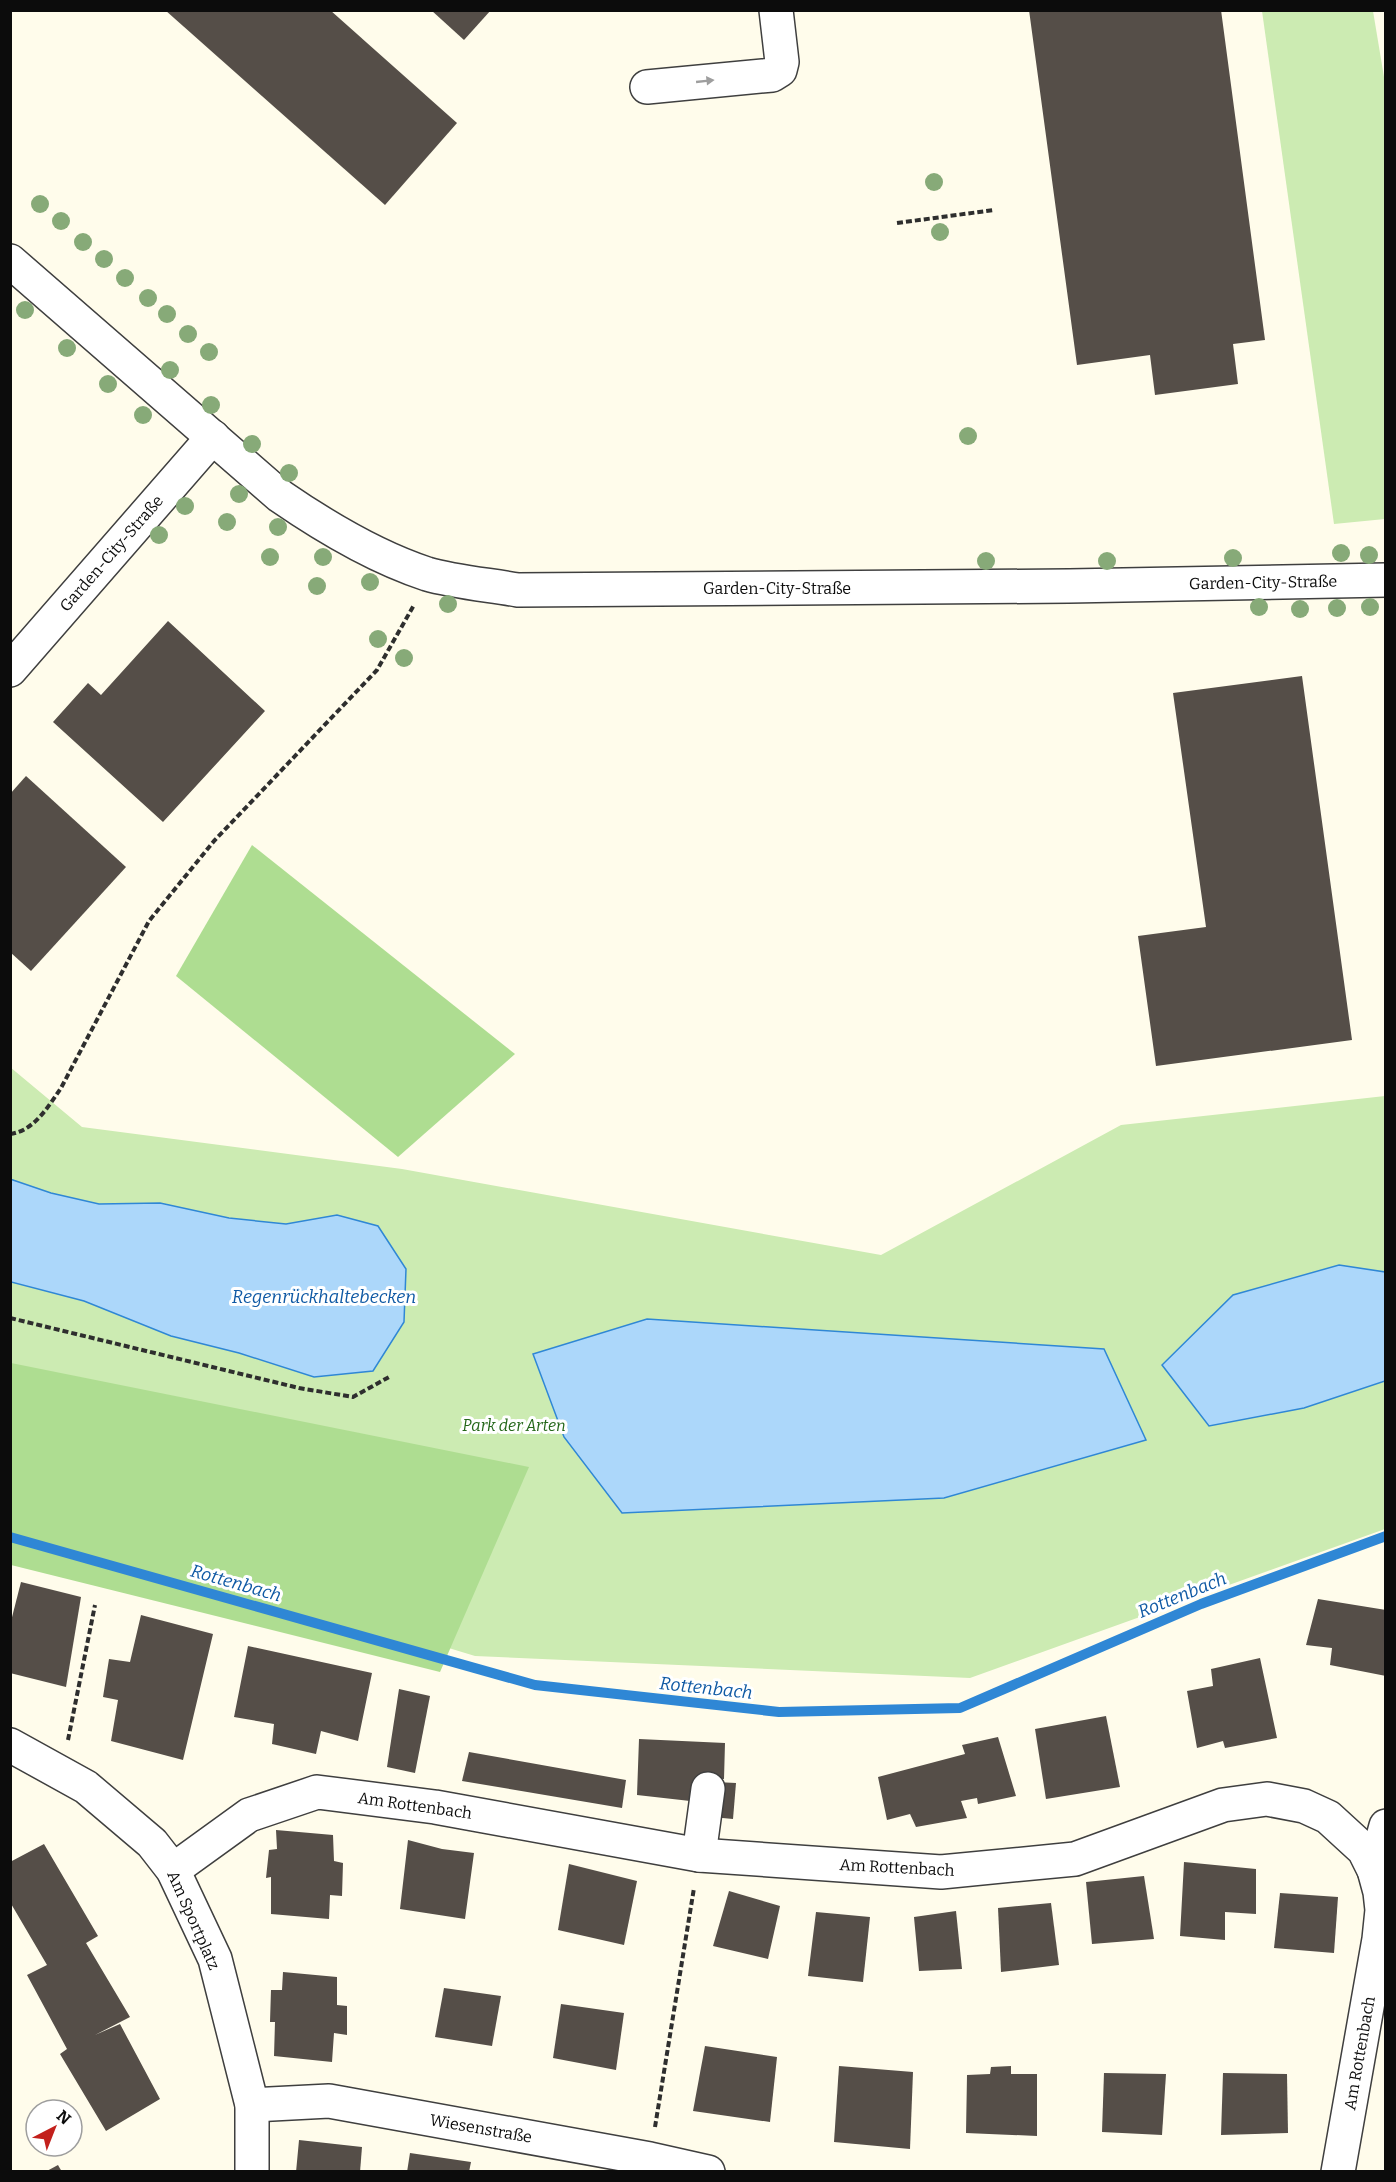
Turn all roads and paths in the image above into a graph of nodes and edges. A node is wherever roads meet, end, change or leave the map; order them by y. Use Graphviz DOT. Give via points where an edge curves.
graph roads {
  1 [pos="776,10"];
  2 [pos="647,87"];
  3 [pos="994,210"];
  4 [pos="897,224"];
  5 [pos="10,261"];
  6 [pos="213,437"];
  7 [pos="429,574"];
  8 [pos="1386,580"];
  9 [pos="10,670"];
  10 [pos="10,1134"];
  11 [pos="10,1318"];
  12 [pos="389,1377"];
  13 [pos="95,1605"];
  14 [pos="10,1745"];
  15 [pos="61,1773"];
  16 [pos="708,1789"];
  17 [pos="1386,1826"];
  18 [pos="699,1855"];
  19 [pos="174,1870"];
  20 [pos="1374,1870"];
  21 [pos="252,2104"];
  22 [pos="650,2159"];
  23 [pos="252,2172"];
  24 [pos="708,2172"];
  25 [pos="1338,2172"];
  2 -- 1 [label="street, one-way" via="772,75 780,70 782,62"];
  3 -- 4 [label="path"];
  5 -- 6 [label="street, Garden-City-Straße"];
  6 -- 7 [label="street, Garden-City-Straße" via="280,496 316,521 390,560"];
  6 -- 9 [label="street, Garden-City-Straße"];
  7 -- 8 [label="street, Garden-City-Straße" via="518,590"];
  7 -- 10 [label="path" via="377,670 214,841 149,921 61,1088 22,1133"];
  11 -- 12 [label="path" via="299,1388 353,1397"];
  13 -- 15 [label="path"];
  14 -- 15 [label="street, Am Sportplatz"];
  15 -- 19 [label="street, Am Sportplatz" via="86,1787 152,1843"];
  16 -- 18 [label="street"];
  17 -- 20 [label="street"];
  18 -- 19 [label="street, Am Rottenbach" via="435,1807 317,1792 249,1815"];
  18 -- 20 [label="street, Am Rottenbach" via="941,1872 1075,1859 1223,1804 1267,1799 1304,1806 1329,1817 1364,1850"];
  18 -- 22 [label="path"];
  19 -- 21 [label="street, Am Sportplatz" via="214,1959"];
  20 -- 25 [label="street, Am Rottenbach" via="1382,1910 1379,1939"];
  21 -- 22 [label="street, Wiesenstraße" via="329,2101"];
  21 -- 23 [label="street, Am Sportplatz"];
  22 -- 24 [label="street, Wiesenstraße"];
}
